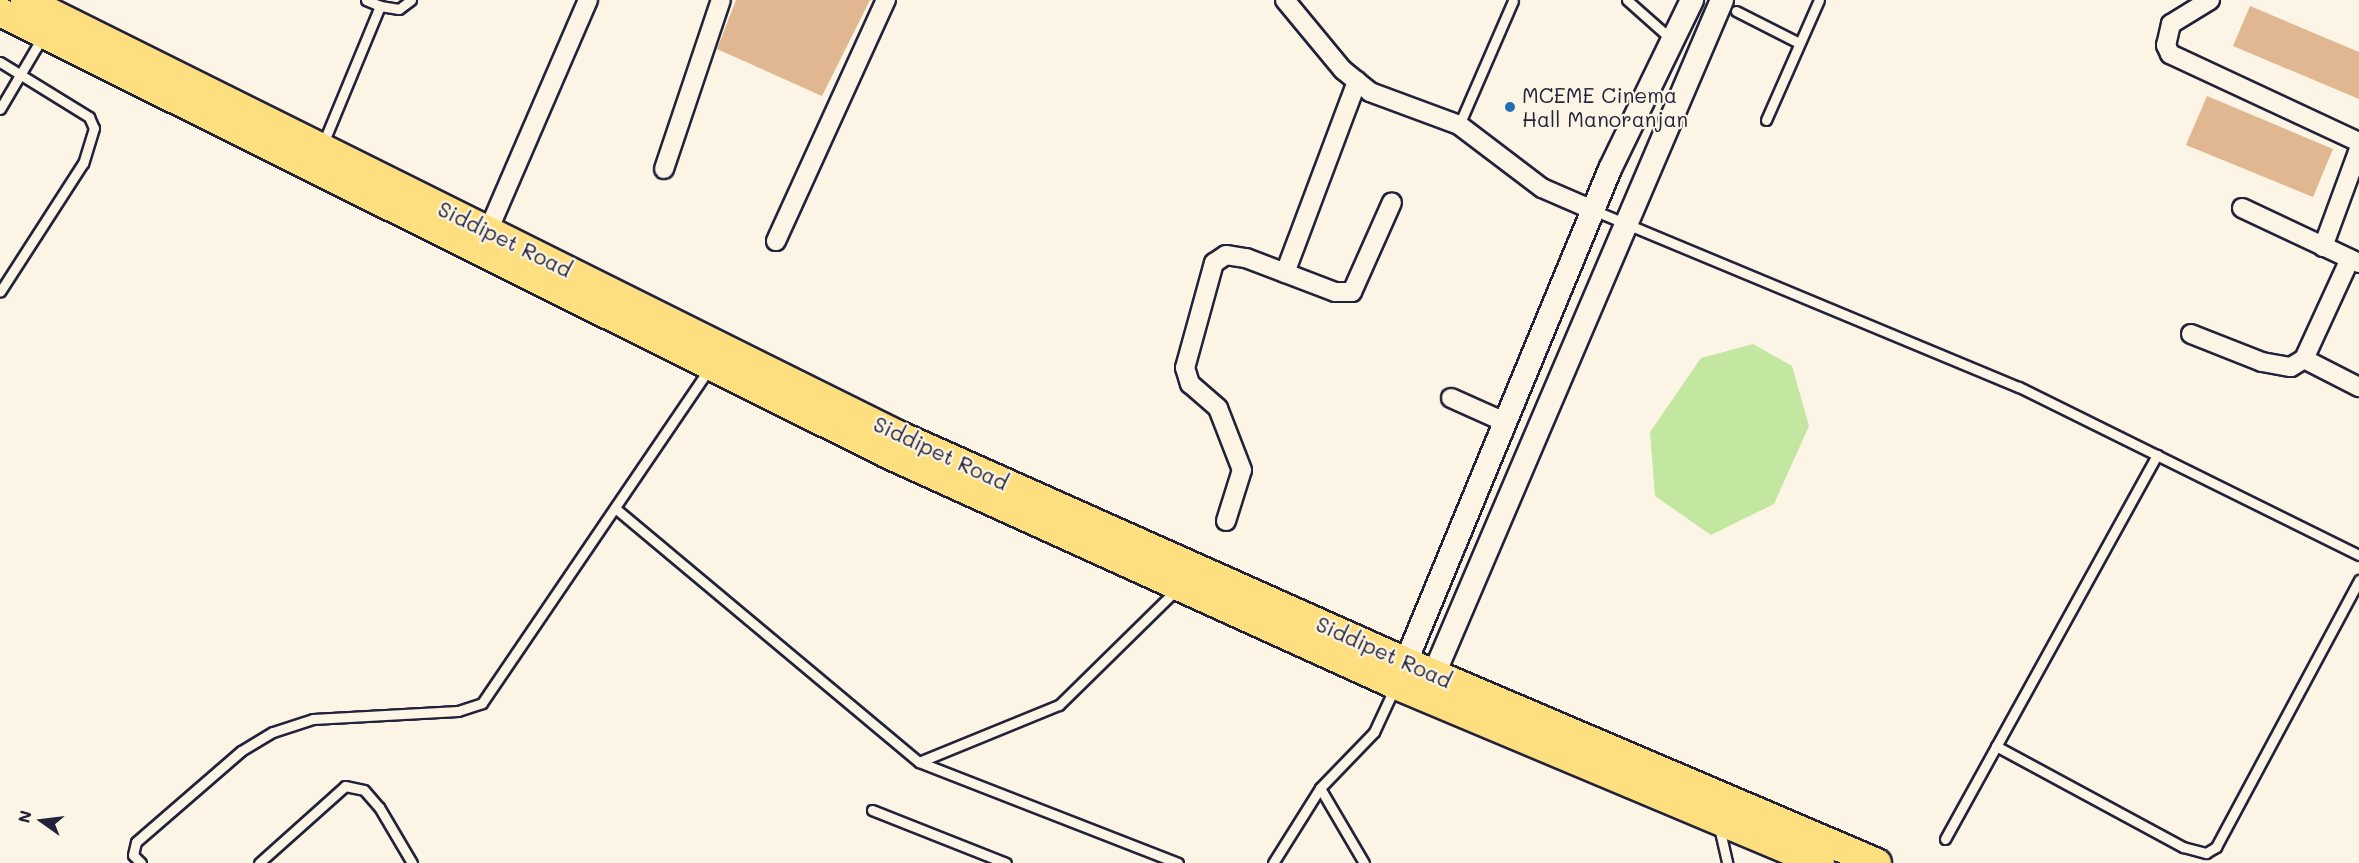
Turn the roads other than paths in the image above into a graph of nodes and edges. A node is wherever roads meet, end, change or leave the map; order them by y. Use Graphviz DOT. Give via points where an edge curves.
graph roads {
  1 [pos="25,0"];
  2 [pos="366,0"];
  3 [pos="411,0"];
  4 [pos="588,0"];
  5 [pos="721,0"];
  6 [pos="886,0"];
  7 [pos="1285,0"];
  8 [pos="1627,0"];
  9 [pos="1692,0"];
  10 [pos="1819,0"];
  11 [pos="2210,0"];
  12 [pos="1513,1"];
  13 [pos="1729,5"];
  14 [pos="380,6"];
  15 [pos="0,12"];
  16 [pos="44,34"];
  17 [pos="1671,39"];
  18 [pos="1799,43"];
  19 [pos="0,62"];
  20 [pos="22,73"];
  21 [pos="1357,81"];
  22 [pos="0,109"];
  23 [pos="1766,120"];
  24 [pos="1460,125"];
  25 [pos="2359,142"];
  26 [pos="321,148"];
  27 [pos="2359,149"];
  28 [pos="664,169"];
  29 [pos="1392,202"];
  30 [pos="2242,208"];
  31 [pos="1593,210"];
  32 [pos="1628,223"];
  33 [pos="488,231"];
  34 [pos="776,241"];
  35 [pos="2323,247"];
  36 [pos="2355,261"];
  37 [pos="1285,273"];
  38 [pos="0,292"];
  39 [pos="1547,320"];
  40 [pos="1581,333"];
  41 [pos="2191,334"];
  42 [pos="2304,359"];
  43 [pos="712,366"];
  44 [pos="2359,387"];
  45 [pos="1451,398"];
  46 [pos="1505,422"];
  47 [pos="1495,447"];
  48 [pos="2157,455"];
  49 [pos="1526,461"];
  50 [pos="615,508"];
  51 [pos="1226,521"];
  52 [pos="2359,555"];
  53 [pos="2359,580"];
  54 [pos="1180,586"];
  55 [pos="1401,673"];
  56 [pos="1430,685"];
  57 [pos="1996,746"];
  58 [pos="919,762"];
  59 [pos="1320,788"];
  60 [pos="872,810"];
  61 [pos="1717,820"];
  62 [pos="1945,839"];
  63 [pos="141,863"];
  64 [pos="259,863"];
  65 [pos="412,863"];
  66 [pos="1005,863"];
  67 [pos="1178,863"];
  68 [pos="1274,863"];
  69 [pos="1364,863"];
  70 [pos="1727,863"];
  71 [pos="1820,863"];
  72 [pos="1877,863"];
  1 -- 26 [label="main road, Siddipet Road"];
  2 -- 14 [label="lane"];
  3 -- 14 [label="lane" via="399,9"];
  4 -- 33 [label="street"];
  5 -- 28 [label="street"];
  6 -- 34 [label="street"];
  7 -- 21 [label="street"];
  8 -- 17 [label="lane"];
  9 -- 17 [label="street"];
  10 -- 18 [label="lane"];
  11 -- 25 [label="street" via="2171,24 2166,45 2170,54"];
  12 -- 24 [label="lane"];
  13 -- 18 [label="lane"];
  13 -- 32 [label="street"];
  14 -- 26 [label="lane"];
  15 -- 16 [label="main road, Siddipet Road"];
  16 -- 20 [label="lane"];
  16 -- 43 [label="main road, Siddipet Road"];
  17 -- 31 [label="street"];
  18 -- 23 [label="lane"];
  19 -- 20 [label="lane"];
  20 -- 22 [label="lane"];
  20 -- 38 [label="lane" via="89,117 94,140"];
  21 -- 24 [label="street" via="1370,92"];
  21 -- 37 [label="street"];
  24 -- 31 [label="street" via="1542,188"];
  26 -- 33 [label="main road, Siddipet Road"];
  27 -- 35 [label="street"];
  29 -- 37 [label="street" via="1352,292 1335,292"];
  30 -- 35 [label="street"];
  31 -- 32 [label="lane"];
  31 -- 39 [label="street"];
  32 -- 40 [label="street"];
  32 -- 48 [label="lane" via="2019,387"];
  33 -- 55 [label="main road, Siddipet Road" via="898,435"];
  35 -- 36 [label="street"];
  36 -- 42 [label="street"];
  37 -- 51 [label="street" via="1246,258 1218,258 1185,368 1190,384 1218,408 1242,470"];
  39 -- 40 [label="street"];
  39 -- 46 [label="street"];
  40 -- 49 [label="street"];
  41 -- 42 [label="street" via="2262,362 2291,367"];
  42 -- 44 [label="street"];
  43 -- 50 [label="lane"];
  43 -- 54 [label="main road, Siddipet Road" via="888,454"];
  45 -- 46 [label="street"];
  46 -- 47 [label="street"];
  47 -- 49 [label="street"];
  47 -- 55 [label="street"];
  48 -- 52 [label="lane"];
  48 -- 57 [label="lane"];
  49 -- 56 [label="street"];
  50 -- 58 [label="lane"];
  50 -- 63 [label="lane" via="482,703 458,711 312,719 273,732 241,751 136,842 133,855"];
  53 -- 57 [label="lane" via="2216,847 2206,853 2184,848"];
  54 -- 55 [label="main road, Siddipet Road"];
  54 -- 58 [label="lane" via="1059,705"];
  55 -- 56 [label="main road, Siddipet Road"];
  55 -- 59 [label="lane" via="1374,732"];
  56 -- 61 [label="main road, Siddipet Road"];
  56 -- 72 [label="main road, Siddipet Road"];
  57 -- 62 [label="lane"];
  58 -- 67 [label="lane"];
  59 -- 68 [label="lane"];
  59 -- 69 [label="lane"];
  60 -- 66 [label="lane"];
  61 -- 70 [label="lane"];
  61 -- 71 [label="main road, Siddipet Road"];
  64 -- 65 [label="lane" via="345,786 364,790"];
}
